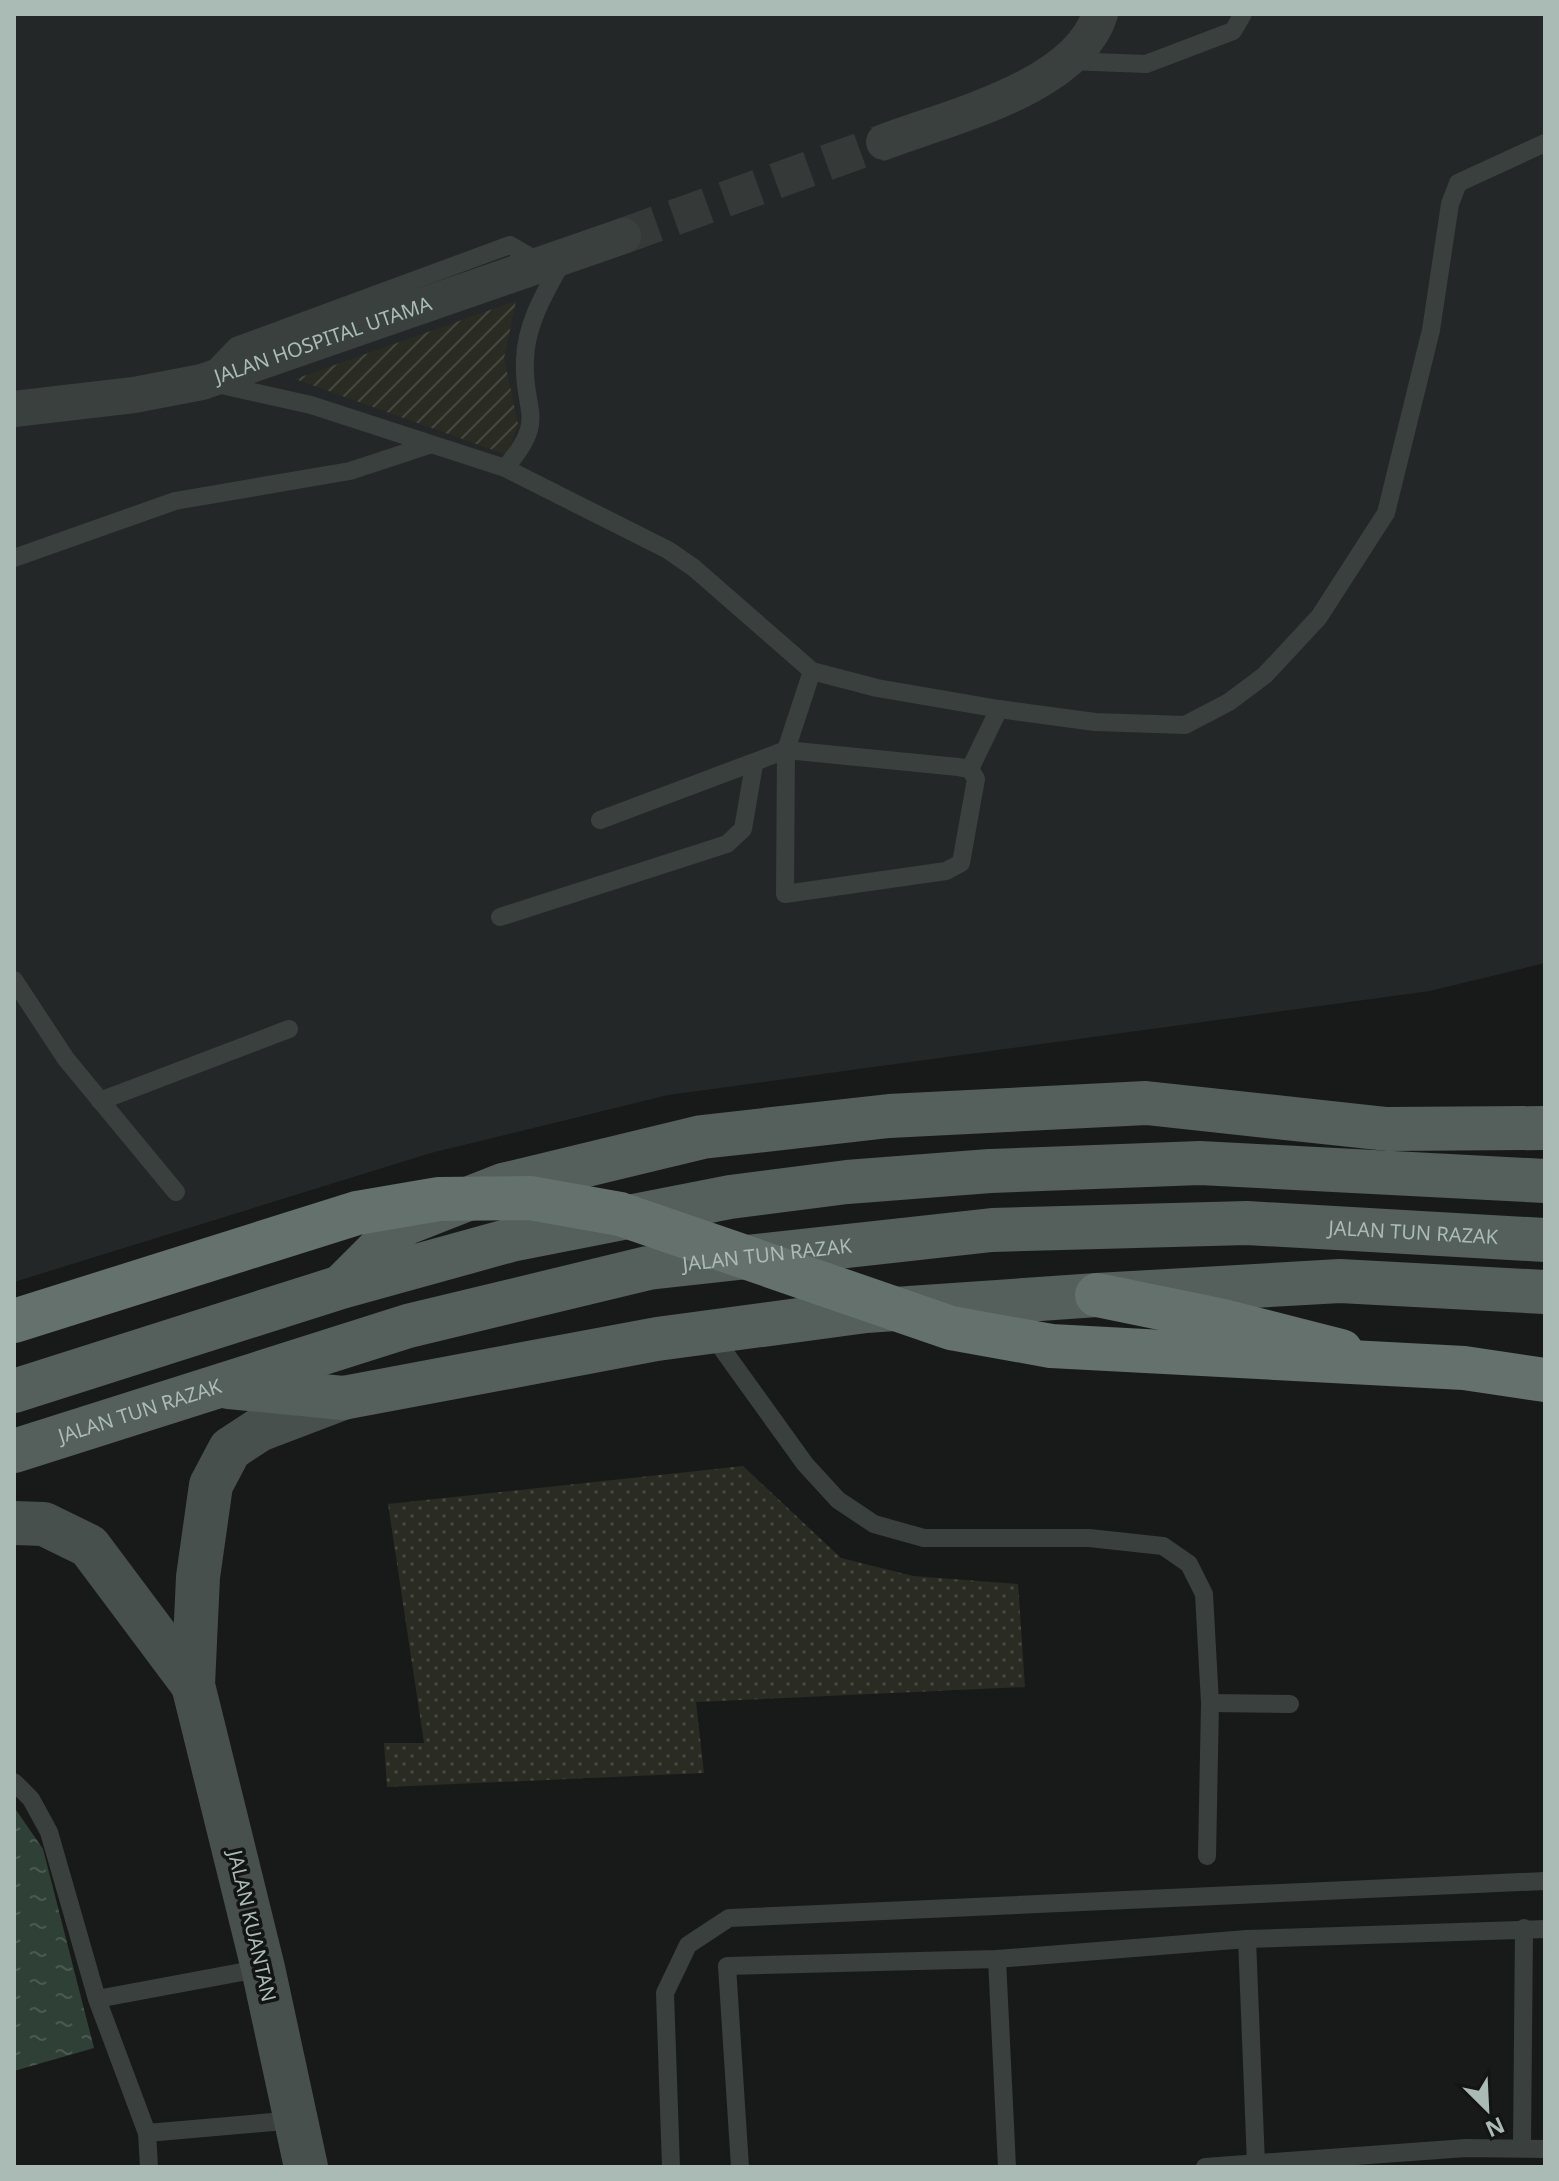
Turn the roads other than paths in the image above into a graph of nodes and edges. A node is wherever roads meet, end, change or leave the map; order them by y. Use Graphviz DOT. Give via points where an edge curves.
graph roads {
  1 [pos="1100,14"];
  2 [pos="1243,14"];
  3 [pos="1068,61"];
  4 [pos="884,142"];
  5 [pos="1545,143"];
  6 [pos="623,236"];
  7 [pos="555,262"];
  8 [pos="202,382"];
  9 [pos="14,409"];
  10 [pos="429,445"];
  11 [pos="505,468"];
  12 [pos="14,558"];
  13 [pos="812,671"];
  14 [pos="999,709"];
  15 [pos="786,750"];
  16 [pos="754,765"];
  17 [pos="970,769"];
  18 [pos="600,820"];
  19 [pos="500,917"];
  20 [pos="14,980"];
  21 [pos="289,1029"];
  22 [pos="100,1101"];
  23 [pos="1545,1128"];
  24 [pos="1545,1181"];
  25 [pos="176,1192"];
  26 [pos="1545,1240"];
  27 [pos="341,1287"];
  28 [pos="1545,1292"];
  29 [pos="1097,1295"];
  30 [pos="14,1321"];
  31 [pos="710,1332"];
  32 [pos="1545,1380"];
  33 [pos="219,1385"];
  34 [pos="14,1391"];
  35 [pos="343,1398"];
  36 [pos="1545,1402"];
  37 [pos="14,1451"];
  38 [pos="14,1523"];
  39 [pos="193,1685"];
  40 [pos="1210,1703"];
  41 [pos="1290,1704"];
  42 [pos="14,1782"];
  43 [pos="1207,1856"];
  44 [pos="1545,1881"];
  45 [pos="1524,1928"];
  46 [pos="1545,1929"];
  47 [pos="1247,1939"];
  48 [pos="997,1959"];
  49 [pos="263,1968"];
  50 [pos="97,1999"];
  51 [pos="295,2116"];
  52 [pos="147,2133"];
  53 [pos="1522,2146"];
  54 [pos="1545,2149"];
  55 [pos="1256,2164"];
  56 [pos="149,2167"];
  57 [pos="306,2167"];
  58 [pos="671,2167"];
  59 [pos="740,2167"];
  60 [pos="1007,2167"];
  61 [pos="1205,2167"];
  1 -- 3 [label="street"];
  2 -- 3 [label="lane" via="1233,31 1146,64"];
  3 -- 4 [label="street" via="994,102"];
  5 -- 14 [label="lane" via="1458,183 1450,204 1431,330 1386,513 1319,617 1265,675 1185,725 1095,722"];
  6 -- 7 [label="street, JALAN HOSPITAL UTAMA"];
  7 -- 8 [label="street, JALAN HOSPITAL UTAMA"];
  7 -- 11 [label="lane" via="524,359 531,406 527,442"];
  8 -- 9 [label="street, JALAN HOSPITAL UTAMA"];
  8 -- 10 [label="lane" via="311,405"];
  10 -- 11 [label="lane"];
  10 -- 12 [label="lane" via="350,471 175,501"];
  11 -- 13 [label="lane" via="668,550"];
  13 -- 14 [label="lane"];
  13 -- 15 [label="lane"];
  14 -- 17 [label="lane"];
  15 -- 16 [label="lane"];
  15 -- 17 [label="lane"];
  15 -- 17 [label="lane" via="785,894 946,871 961,863 976,779"];
  16 -- 18 [label="lane"];
  16 -- 19 [label="lane" via="743,829 727,844"];
  20 -- 22 [label="lane"];
  21 -- 22 [label="lane"];
  22 -- 25 [label="lane"];
  23 -- 27 [label="main road" via="1387,1129 1146,1103 889,1116 702,1137 503,1185 404,1224"];
  24 -- 27 [label="main road" via="1200,1163 847,1182 730,1197 511,1240"];
  26 -- 33 [label="main road, JALAN TUN RAZAK" via="1247,1223 992,1230 648,1268 408,1326"];
  27 -- 34 [label="main road"];
  28 -- 29 [label="main road" via="1340,1281"];
  29 -- 31 [label="main road" via="866,1311"];
  29 -- 36 [label="highway" via="1219,1320"];
  30 -- 32 [label="highway, bridge" via="357,1213 439,1199 530,1198 620,1214 951,1328 1051,1346 1464,1368"];
  31 -- 35 [label="main road"];
  31 -- 40 [label="lane" via="805,1464 838,1500 874,1524 924,1538 1089,1538 1163,1546 1189,1564 1204,1594"];
  33 -- 35 [label="main road"];
  33 -- 37 [label="main road, JALAN TUN RAZAK"];
  35 -- 39 [label="street, JALAN KUANTAN" via="259,1430 230,1449 217,1473 200,1551"];
  38 -- 39 [label="street, JALAN KUANTAN" via="44,1524 89,1546"];
  39 -- 49 [label="street, JALAN KUANTAN"];
  40 -- 41 [label="lane"];
  40 -- 43 [label="lane"];
  42 -- 50 [label="lane" via="31,1799 49,1832"];
  44 -- 58 [label="lane" via="729,1918 688,1945 665,1993"];
  45 -- 46 [label="lane"];
  45 -- 47 [label="lane"];
  45 -- 53 [label="lane"];
  47 -- 48 [label="lane"];
  47 -- 55 [label="lane"];
  48 -- 59 [label="lane" via="727,1966"];
  48 -- 60 [label="lane"];
  49 -- 50 [label="lane"];
  49 -- 51 [label="street, JALAN KUANTAN"];
  50 -- 52 [label="lane"];
  51 -- 52 [label="lane"];
  51 -- 57 [label="street, JALAN KUANTAN"];
  52 -- 56 [label="lane"];
  53 -- 54 [label="lane"];
  53 -- 55 [label="lane"];
  55 -- 61 [label="lane"];
}
